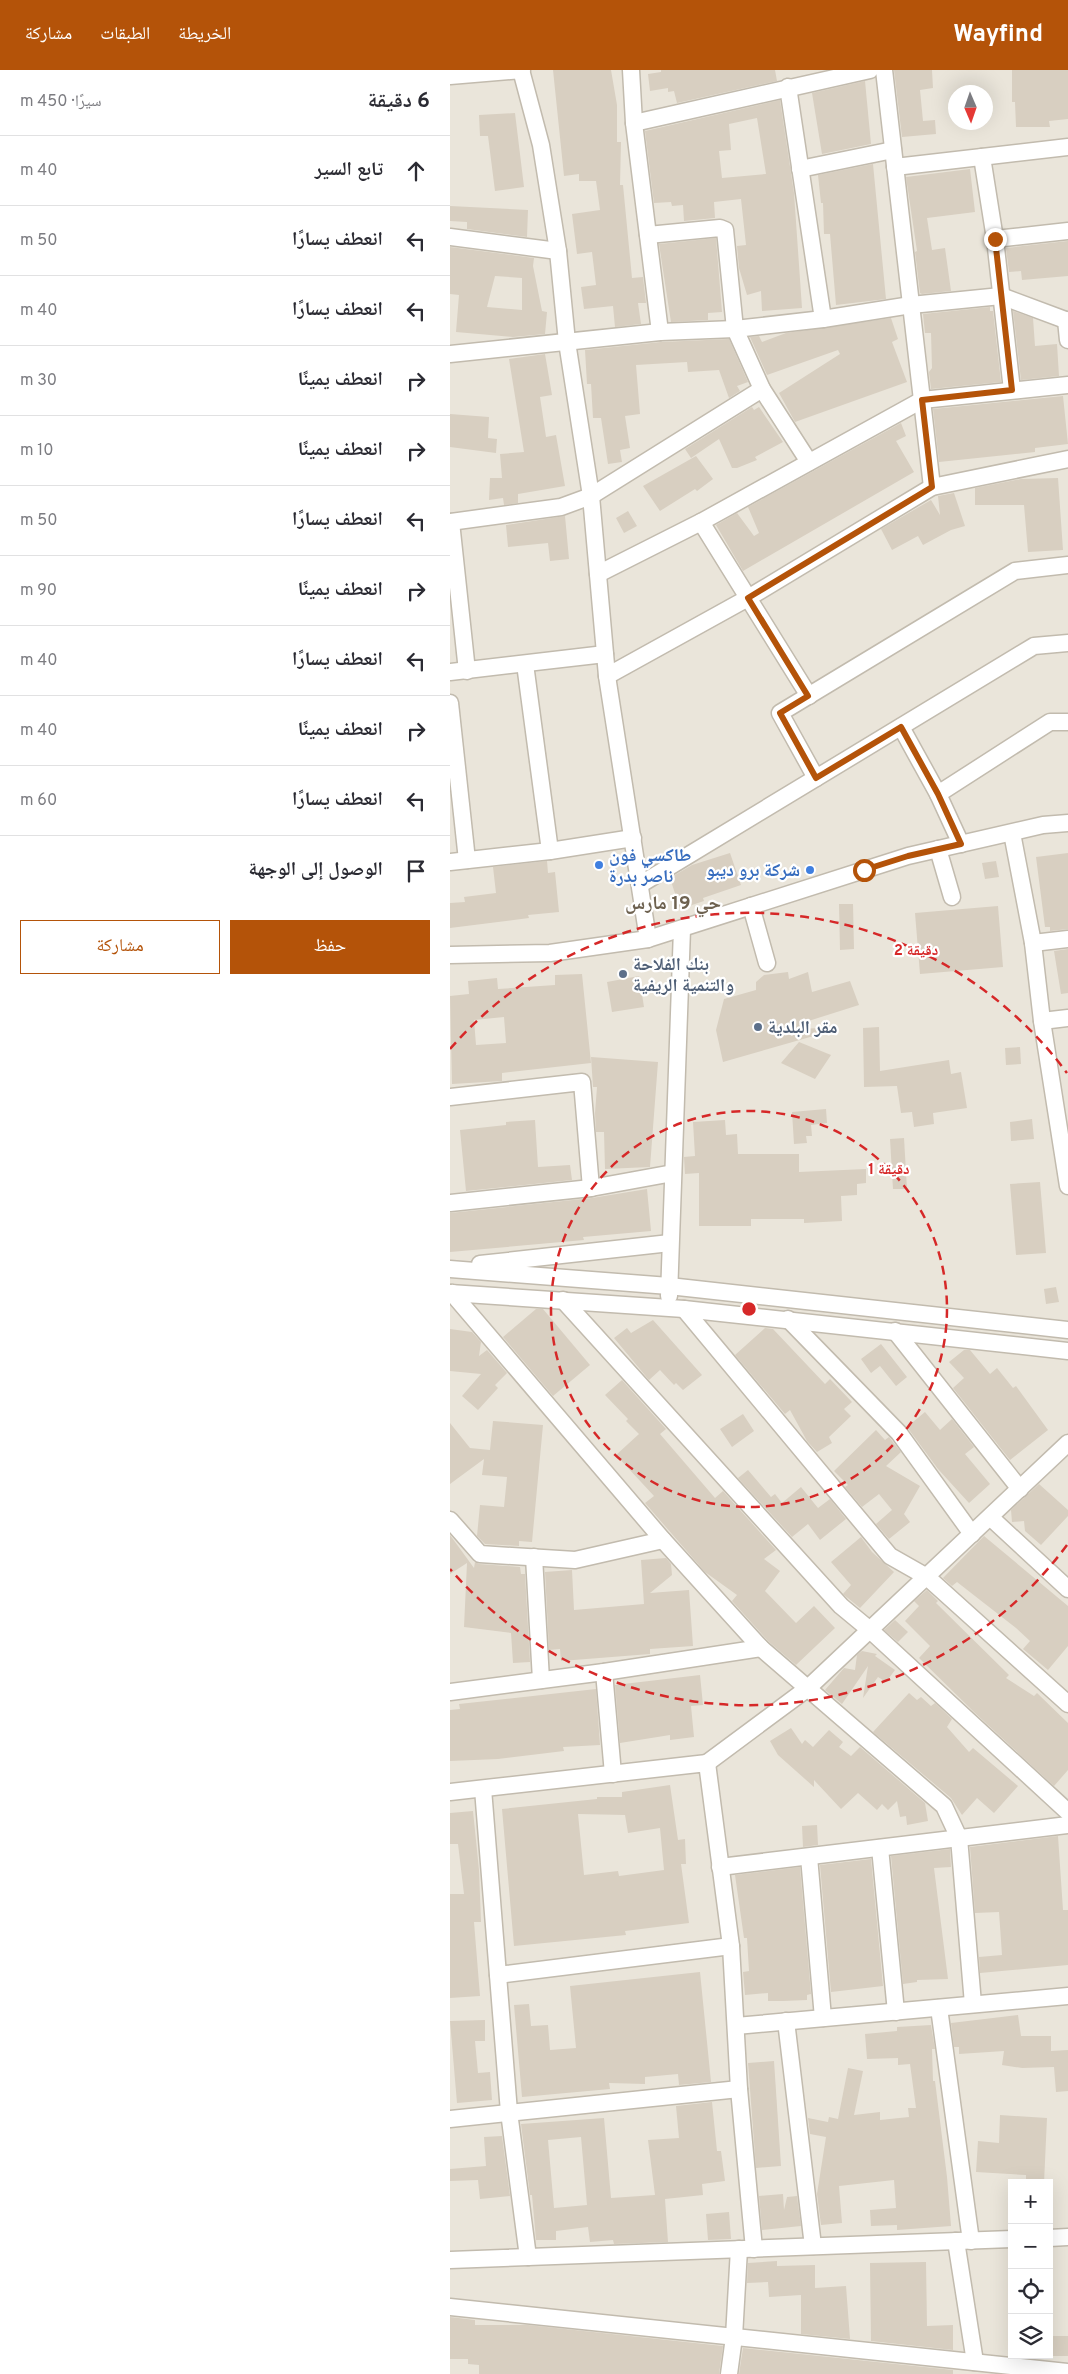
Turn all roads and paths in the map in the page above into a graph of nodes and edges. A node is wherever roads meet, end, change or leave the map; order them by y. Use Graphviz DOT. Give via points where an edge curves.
graph roads {
  1 [pos="522,70"];
  2 [pos="630,70"];
  3 [pos="870,70"];
  4 [pos="884,70"];
  5 [pos="450,76"];
  6 [pos="788,87"];
  7 [pos="634,123"];
  8 [pos="1068,147"];
  9 [pos="893,150"];
  10 [pos="982,157"];
  11 [pos="895,166"];
  12 [pos="800,169"];
  13 [pos="1068,231"];
  14 [pos="648,234"];
  15 [pos="450,237"];
  16 [pos="995,239"];
  17 [pos="558,251"];
  18 [pos="1001,296"];
  19 [pos="911,305"];
  20 [pos="823,319"];
  21 [pos="1067,320"];
  22 [pos="735,329"];
  23 [pos="660,332"];
  24 [pos="1068,340"];
  25 [pos="567,342"];
  26 [pos="450,354"];
  27 [pos="1068,385"];
  28 [pos="762,389"];
  29 [pos="1012,390"];
  30 [pos="922,400"];
  31 [pos="1068,459"];
  32 [pos="809,462"];
  33 [pos="932,487"];
  34 [pos="590,496"];
  35 [pos="451,522"];
  36 [pos="701,522"];
  37 [pos="1068,565"];
  38 [pos="598,574"];
  39 [pos="748,598"];
  40 [pos="1068,643"];
  41 [pos="605,654"];
  42 [pos="524,664"];
  43 [pos="467,671"];
  44 [pos="450,672"];
  45 [pos="607,676"];
  46 [pos="808,696"];
  47 [pos="450,703"];
  48 [pos="1068,722"];
  49 [pos="901,727"];
  50 [pos="816,778"];
  51 [pos="938,794"];
  52 [pos="1068,822"];
  53 [pos="1012,833"];
  54 [pos="633,838"];
  55 [pos="961,844"];
  56 [pos="938,850"];
  57 [pos="550,851"];
  58 [pos="467,860"];
  59 [pos="450,862"];
  60 [pos="641,884"];
  61 [pos="952,897"];
  62 [pos="751,906"];
  63 [pos="682,928"];
  64 [pos="648,939"];
  65 [pos="1068,939"];
  66 [pos="1033,943"];
  67 [pos="450,955"];
  68 [pos="767,963"];
  69 [pos="1068,1018"];
  70 [pos="1042,1021"];
  71 [pos="450,1096"];
  72 [pos="673,1174"];
  73 [pos="1068,1186"];
  74 [pos="591,1188"];
  75 [pos="450,1203"];
  76 [pos="670,1243"];
  77 [pos="450,1268"];
  78 [pos="670,1286"];
  79 [pos="451,1293"];
  80 [pos="563,1300"];
  81 [pos="676,1308"];
  82 [pos="788,1319"];
  83 [pos="1068,1330"];
  84 [pos="895,1331"];
  85 [pos="1068,1351"];
  86 [pos="1068,1443"];
  87 [pos="1020,1489"];
  88 [pos="990,1517"];
  89 [pos="450,1520"];
  90 [pos="972,1534"];
  91 [pos="662,1540"];
  92 [pos="534,1557"];
  93 [pos="927,1577"];
  94 [pos="1068,1589"];
  95 [pos="870,1630"];
  96 [pos="761,1648"];
  97 [pos="604,1672"];
  98 [pos="542,1680"];
  99 [pos="808,1688"];
  100 [pos="450,1692"];
  101 [pos="1068,1704"];
  102 [pos="707,1763"];
  103 [pos="613,1774"];
  104 [pos="483,1789"];
  105 [pos="450,1792"];
  106 [pos="1068,1812"];
  107 [pos="1068,1825"];
  108 [pos="959,1838"];
  109 [pos="880,1848"];
  110 [pos="808,1856"];
  111 [pos="720,1867"];
  112 [pos="731,1946"];
  113 [pos="498,1975"];
  114 [pos="1068,1996"];
  115 [pos="973,2004"];
  116 [pos="939,2008"];
  117 [pos="896,2012"];
  118 [pos="823,2018"];
  119 [pos="786,2022"];
  120 [pos="736,2026"];
  121 [pos="739,2088"];
  122 [pos="509,2112"];
  123 [pos="450,2118"];
  124 [pos="1068,2237"];
  125 [pos="1053,2238"];
  126 [pos="1008,2239"];
  127 [pos="963,2241"];
  128 [pos="812,2246"];
  129 [pos="747,2249"];
  130 [pos="528,2257"];
  131 [pos="450,2260"];
  132 [pos="450,2307"];
  133 [pos="734,2337"];
  134 [pos="975,2362"];
  135 [pos="1068,2372"];
  136 [pos="729,2374"];
  1 -- 5 [label="street"];
  1 -- 17 [label="street" via="541,145"];
  2 -- 7 [label="street"];
  3 -- 6 [label="street"];
  4 -- 9 [label="street"];
  6 -- 7 [label="street"];
  6 -- 12 [label="street"];
  7 -- 14 [label="street"];
  8 -- 10 [label="street"];
  9 -- 11 [label="street"];
  9 -- 12 [label="street"];
  10 -- 11 [label="street"];
  10 -- 16 [label="street"];
  11 -- 19 [label="street"];
  12 -- 20 [label="street"];
  13 -- 16 [label="street"];
  14 -- 22 [label="street" via="725,230"];
  14 -- 23 [label="street"];
  15 -- 17 [label="street"];
  16 -- 18 [label="street"];
  17 -- 25 [label="street"];
  18 -- 19 [label="street"];
  18 -- 21 [label="street"];
  18 -- 29 [label="street"];
  19 -- 20 [label="street"];
  19 -- 30 [label="street"];
  20 -- 22 [label="street"];
  21 -- 24 [label="street"];
  22 -- 23 [label="street"];
  22 -- 28 [label="street"];
  23 -- 25 [label="street"];
  25 -- 26 [label="street"];
  25 -- 34 [label="street"];
  27 -- 29 [label="street"];
  28 -- 32 [label="street"];
  28 -- 34 [label="street"];
  29 -- 30 [label="street"];
  30 -- 32 [label="street"];
  30 -- 33 [label="street"];
  31 -- 33 [label="street"];
  32 -- 36 [label="street"];
  33 -- 39 [label="street"];
  34 -- 35 [label="street" via="561,507"];
  34 -- 38 [label="street"];
  35 -- 43 [label="street"];
  36 -- 38 [label="street"];
  36 -- 39 [label="street"];
  37 -- 46 [label="street" via="1015,570"];
  38 -- 41 [label="street"];
  39 -- 45 [label="street"];
  39 -- 46 [label="street"];
  40 -- 49 [label="street" via="1034,646"];
  41 -- 42 [label="street"];
  41 -- 45 [label="street"];
  42 -- 43 [label="street"];
  42 -- 57 [label="street"];
  43 -- 44 [label="street"];
  45 -- 54 [label="street"];
  46 -- 50 [label="street" via="780,713"];
  47 -- 58 [label="street"];
  48 -- 51 [label="street" via="1050,722"];
  49 -- 50 [label="street"];
  49 -- 51 [label="street"];
  50 -- 60 [label="street"];
  51 -- 55 [label="street"];
  52 -- 53 [label="street"];
  53 -- 55 [label="street"];
  53 -- 66 [label="street"];
  54 -- 57 [label="street"];
  54 -- 60 [label="street"];
  55 -- 56 [label="street"];
  56 -- 61 [label="street"];
  56 -- 62 [label="street" via="908,856"];
  57 -- 58 [label="street"];
  58 -- 59 [label="street"];
  60 -- 64 [label="street"];
  62 -- 63 [label="street"];
  62 -- 68 [label="street"];
  63 -- 64 [label="street"];
  63 -- 72 [label="street"];
  64 -- 67 [label="street" via="550,954"];
  65 -- 66 [label="street"];
  66 -- 70 [label="street"];
  69 -- 70 [label="street"];
  70 -- 73 [label="street"];
  71 -- 74 [label="street" via="582,1082"];
  72 -- 74 [label="street"];
  72 -- 76 [label="street"];
  74 -- 75 [label="street"];
  76 -- 77 [label="street"];
  76 -- 78 [label="street"];
  77 -- 78 [label="street"];
  78 -- 81 [label="street"];
  78 -- 83 [label="street"];
  79 -- 80 [label="street"];
  79 -- 91 [label="street"];
  80 -- 81 [label="street"];
  80 -- 95 [label="street" via="841,1606"];
  81 -- 82 [label="street"];
  81 -- 93 [label="street" via="890,1556"];
  82 -- 84 [label="street"];
  82 -- 90 [label="street" via="899,1433"];
  84 -- 85 [label="street"];
  84 -- 87 [label="street"];
  86 -- 87 [label="street"];
  87 -- 88 [label="street"];
  88 -- 90 [label="street"];
  88 -- 94 [label="street"];
  89 -- 92 [label="street" via="480,1554"];
  90 -- 93 [label="street"];
  91 -- 92 [label="street" via="575,1560"];
  91 -- 96 [label="street"];
  92 -- 98 [label="street"];
  93 -- 95 [label="street"];
  93 -- 101 [label="street"];
  95 -- 99 [label="street"];
  95 -- 106 [label="street"];
  96 -- 97 [label="street"];
  96 -- 99 [label="street"];
  97 -- 98 [label="street"];
  97 -- 103 [label="street"];
  98 -- 100 [label="street"];
  99 -- 102 [label="street"];
  99 -- 108 [label="street" via="944,1806"];
  102 -- 103 [label="street"];
  102 -- 111 [label="street"];
  103 -- 104 [label="street"];
  104 -- 105 [label="street"];
  104 -- 113 [label="street"];
  107 -- 108 [label="street"];
  108 -- 109 [label="street"];
  108 -- 115 [label="street"];
  109 -- 110 [label="street"];
  109 -- 117 [label="street"];
  110 -- 111 [label="street"];
  110 -- 118 [label="street"];
  111 -- 112 [label="street"];
  112 -- 113 [label="street"];
  112 -- 120 [label="street"];
  113 -- 122 [label="street"];
  114 -- 115 [label="street"];
  115 -- 116 [label="street"];
  116 -- 117 [label="street"];
  116 -- 127 [label="street"];
  117 -- 118 [label="street"];
  118 -- 119 [label="street"];
  119 -- 120 [label="street"];
  119 -- 128 [label="street"];
  120 -- 121 [label="street"];
  121 -- 122 [label="street"];
  121 -- 129 [label="street"];
  122 -- 123 [label="street"];
  122 -- 130 [label="street"];
  124 -- 125 [label="street"];
  126 -- 127 [label="street"];
  127 -- 128 [label="street"];
  127 -- 134 [label="street"];
  128 -- 129 [label="street"];
  129 -- 130 [label="street"];
  129 -- 133 [label="street"];
  130 -- 131 [label="street"];
  132 -- 133 [label="street"];
  133 -- 134 [label="street"];
  133 -- 136 [label="street"];
  134 -- 135 [label="street"];
}
